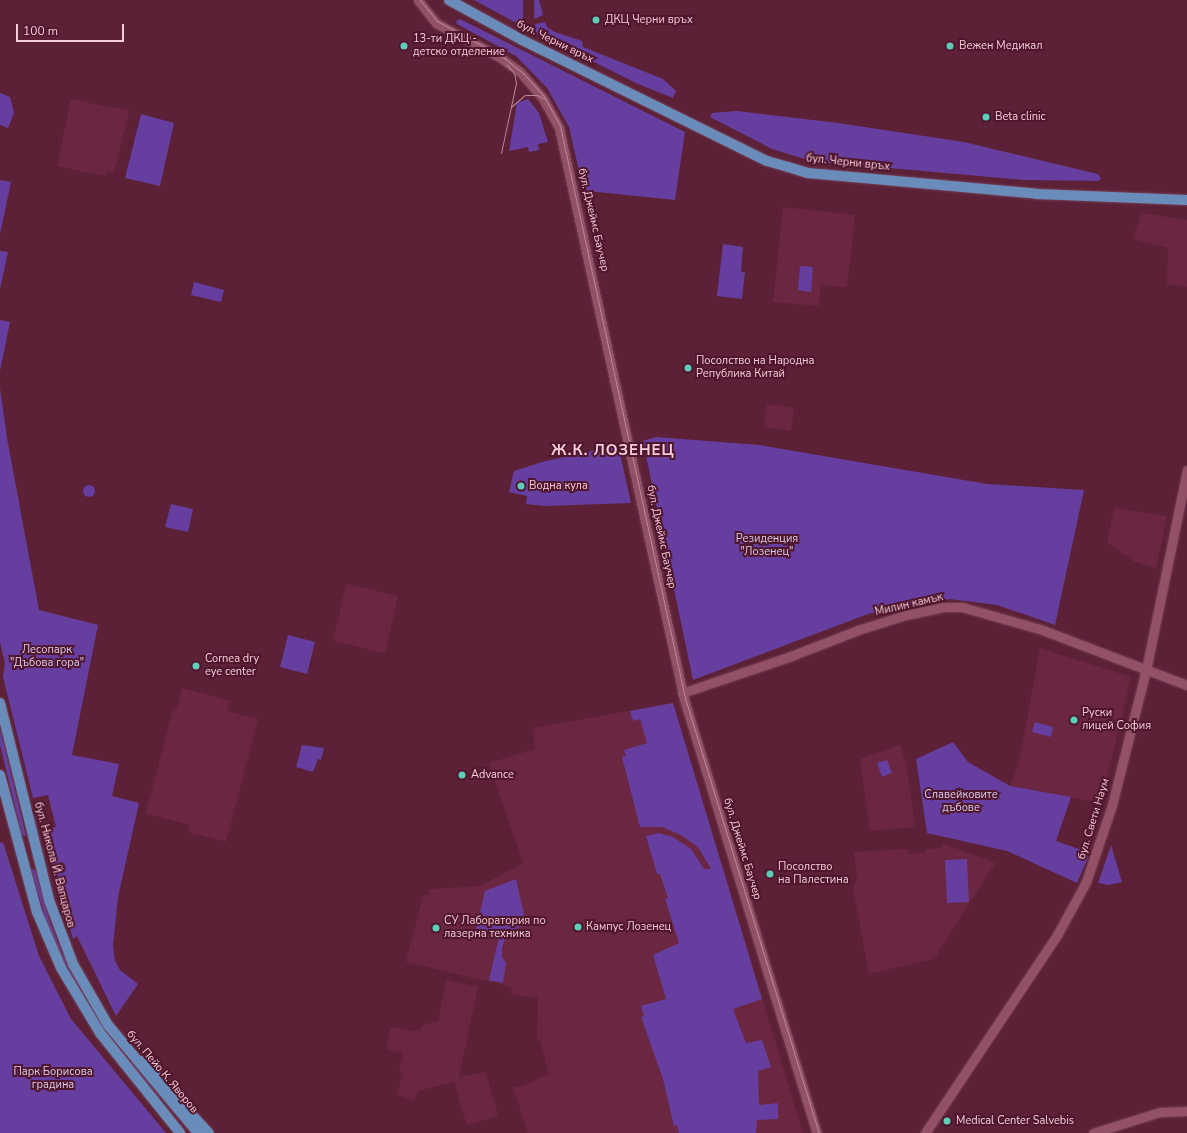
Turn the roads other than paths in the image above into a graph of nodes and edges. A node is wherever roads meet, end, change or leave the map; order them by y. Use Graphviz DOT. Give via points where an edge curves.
graph roads {
  1 [pos="418,0"];
  2 [pos="449,0"];
  3 [pos="1187,200"];
  4 [pos="1187,470"];
  5 [pos="1146,670"];
  6 [pos="1187,686"];
  7 [pos="682,693"];
  8 [pos="0,703"];
  9 [pos="0,776"];
  10 [pos="108,1025"];
  11 [pos="121,1042"];
  12 [pos="1187,1111"];
  13 [pos="180,1133"];
  14 [pos="198,1133"];
  15 [pos="209,1133"];
  16 [pos="817,1133"];
  17 [pos="925,1133"];
  18 [pos="1093,1133"];
  1 -- 7 [label="street, бул. Джеймс Баучер" via="427,15 440,26 501,58 520,72 542,97 559,128"];
  2 -- 3 [label="main road, бул. Черни връх" via="522,40 767,161 801,171 1037,194"];
  4 -- 5 [label="street, бул. Свети Наум"];
  5 -- 6 [label="street, Милин камък"];
  5 -- 7 [label="street, Милин камък" via="1010,618 962,607 943,607 858,630"];
  5 -- 17 [label="street, бул. Свети Наум" via="1112,805 1086,882 1057,935"];
  7 -- 16 [label="street, бул. Джеймс Баучер"];
  8 -- 10 [label="main road, бул. Никола Й. Вапцаров" via="57,926 73,964"];
  9 -- 13 [label="main road" via="45,934 75,994 116,1053"];
  10 -- 11 [label="main road, бул. Пейо К. Яворов"];
  11 -- 14 [label="main road, бул. Пейо К. Яворов"];
  11 -- 15 [label="main road" via="151,1068"];
  12 -- 18 [label="street" via="1160,1112"];
}
